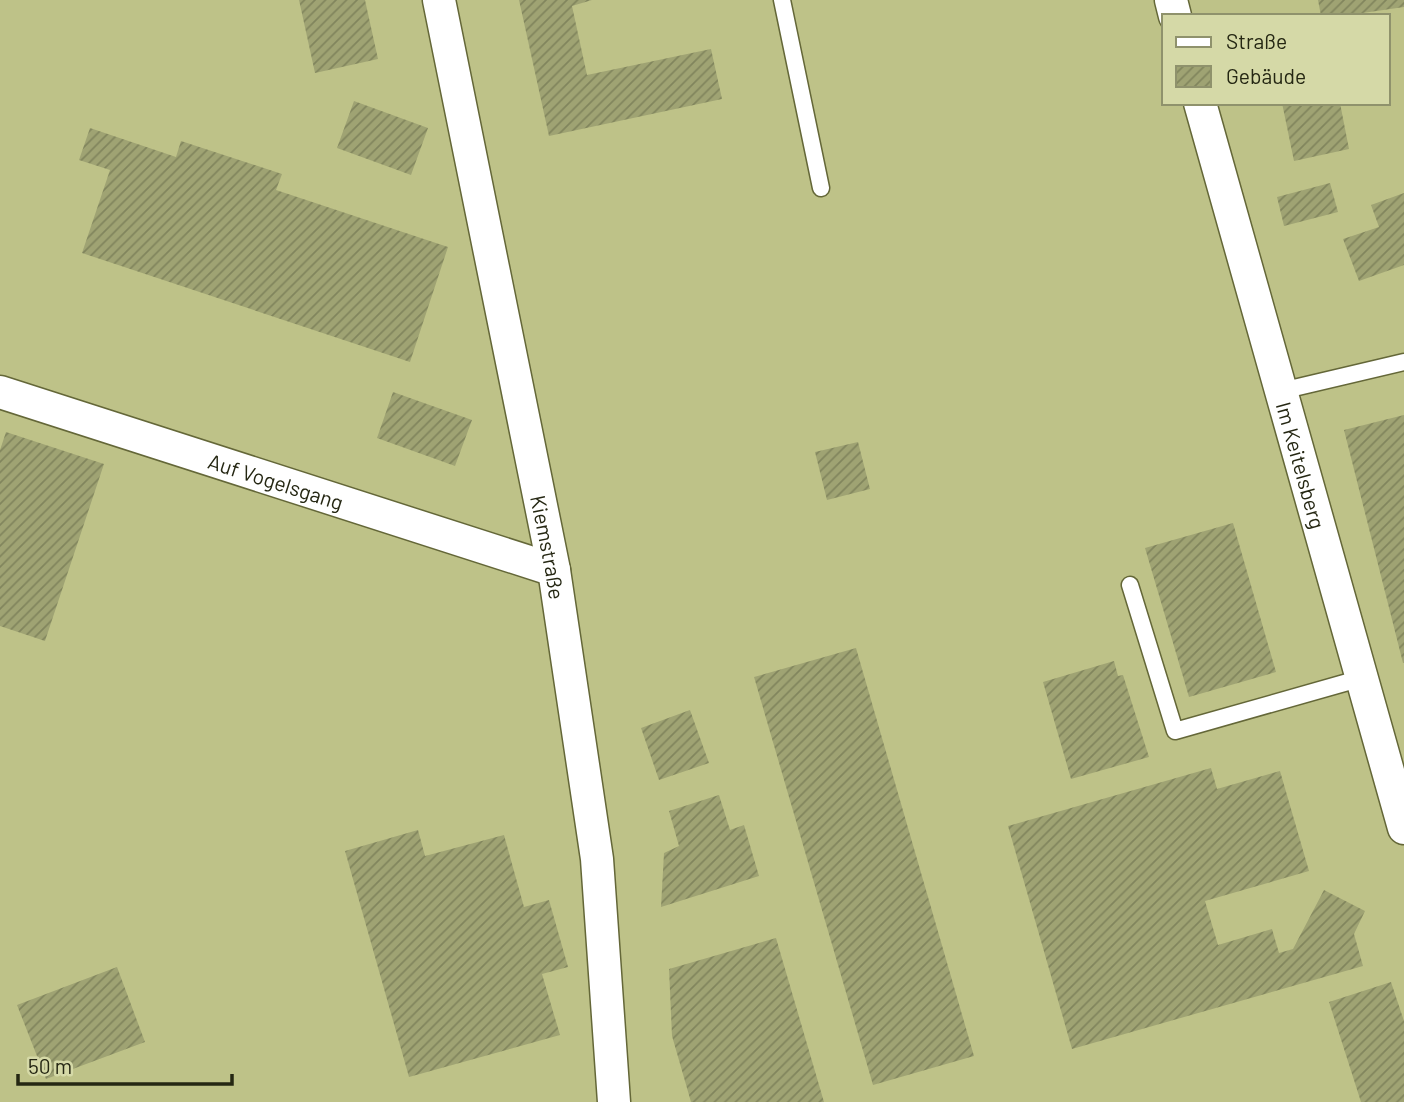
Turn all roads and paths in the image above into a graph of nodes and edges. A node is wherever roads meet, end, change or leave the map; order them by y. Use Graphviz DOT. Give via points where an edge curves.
graph roads {
  1 [pos="439,0"];
  2 [pos="782,0"];
  3 [pos="1201,105"];
  4 [pos="821,188"];
  5 [pos="1404,362"];
  6 [pos="1281,391"];
  7 [pos="0,392"];
  8 [pos="554,570"];
  9 [pos="1129,585"];
  10 [pos="1362,678"];
  11 [pos="1404,828"];
  12 [pos="614,1102"];
  1 -- 8 [label="street, Kiemstraße"];
  2 -- 4 [label="lane"];
  3 -- 6 [label="street, Im Keitelsberg"];
  5 -- 6 [label="lane"];
  6 -- 10 [label="street, Im Keitelsberg"];
  7 -- 8 [label="street, Auf Vogelsgang"];
  8 -- 12 [label="street, Kiemstraße" via="597,859"];
  9 -- 10 [label="lane" via="1175,732"];
  10 -- 11 [label="street, Im Keitelsberg"];
}
